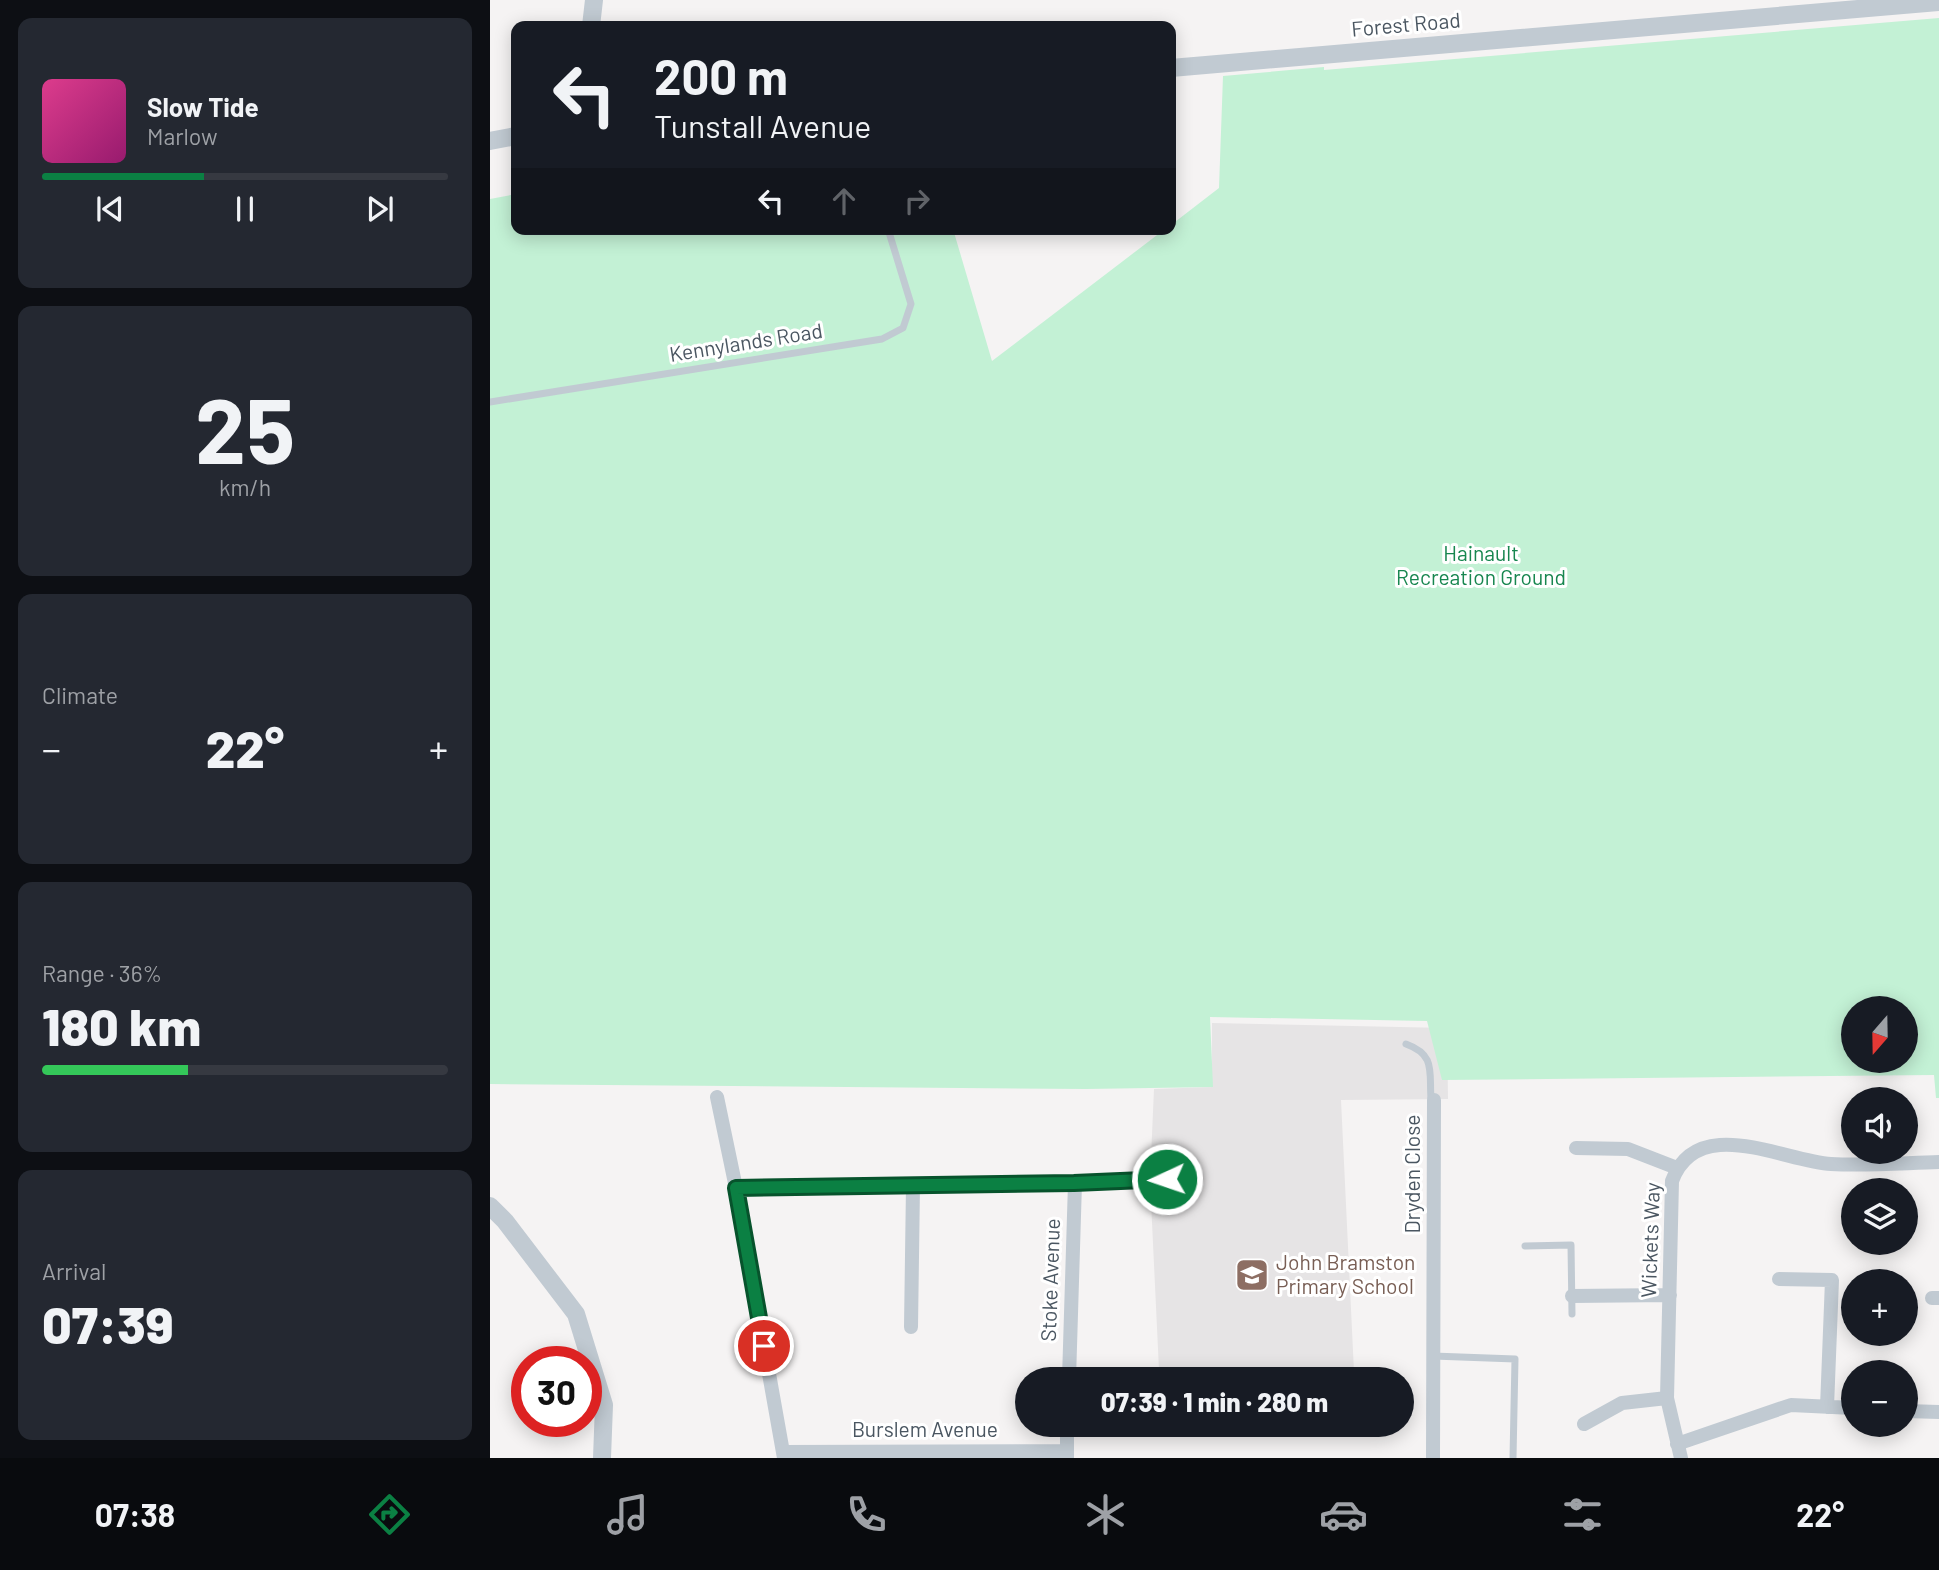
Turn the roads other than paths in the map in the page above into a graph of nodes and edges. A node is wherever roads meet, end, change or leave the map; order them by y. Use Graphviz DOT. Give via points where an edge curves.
graph roads {
  1 [pos="594,0"];
  2 [pos="1939,2"];
  3 [pos="592,21"];
  4 [pos="1176,68"];
  5 [pos="511,137"];
  6 [pos="490,141"];
  7 [pos="890,235"];
  8 [pos="490,402"];
  9 [pos="1406,1044"];
  10 [pos="717,1097"];
  11 [pos="1434,1100"];
  12 [pos="1576,1148"];
  13 [pos="1939,1162"];
  14 [pos="1676,1168"];
  15 [pos="1167,1179"];
  16 [pos="1074,1183"];
  17 [pos="913,1186"];
  18 [pos="736,1188"];
  19 [pos="490,1206"];
  20 [pos="1525,1246"];
  21 [pos="1779,1279"];
  22 [pos="1572,1296"];
  23 [pos="1670,1296"];
  24 [pos="1572,1314"];
  25 [pos="911,1327"];
  26 [pos="1433,1356"];
  27 [pos="1069,1367"];
  28 [pos="1667,1398"];
  29 [pos="1827,1407"];
  30 [pos="1841,1408"];
  31 [pos="1918,1411"];
  32 [pos="1939,1412"];
  33 [pos="1584,1424"];
  34 [pos="1679,1451"];
  35 [pos="1067,1454"];
  36 [pos="783,1455"];
  37 [pos="602,1458"];
  38 [pos="1433,1458"];
  39 [pos="1513,1458"];
  1 -- 3 [label="street"];
  2 -- 4 [label="street, Forest Road"];
  5 -- 6 [label="street"];
  7 -- 8 [label="lane, Kennylands Road" via="911,304 903,328 882,339"];
  9 -- 11 [label="lane" via="1421,1049 1429,1060"];
  10 -- 18 [label="street"];
  11 -- 26 [label="street, Dryden Close"];
  12 -- 14 [label="street" via="1628,1149"];
  13 -- 14 [label="street, Wickets Way" via="1833,1164 1732,1144 1700,1149"];
  14 -- 23 [label="street, Wickets Way"];
  15 -- 16 [label="street"];
  16 -- 17 [label="street"];
  16 -- 27 [label="street, Stoke Avenue"];
  17 -- 18 [label="street"];
  17 -- 25 [label="street"];
  18 -- 36 [label="street"];
  19 -- 37 [label="street" via="576,1314 604,1405"];
  20 -- 22 [label="lane" via="1571,1245"];
  21 -- 29 [label="street" via="1832,1280"];
  22 -- 23 [label="street"];
  22 -- 24 [label="lane"];
  23 -- 28 [label="street, Wickets Way"];
  26 -- 38 [label="street, Dryden Close"];
  26 -- 39 [label="lane" via="1515,1359"];
  28 -- 33 [label="street" via="1622,1403"];
  28 -- 34 [label="street, Wickets Way"];
  29 -- 30 [label="street"];
  29 -- 34 [label="street" via="1791,1405"];
  31 -- 32 [label="street"];
  35 -- 36 [label="street, Burslem Avenue"];
}
